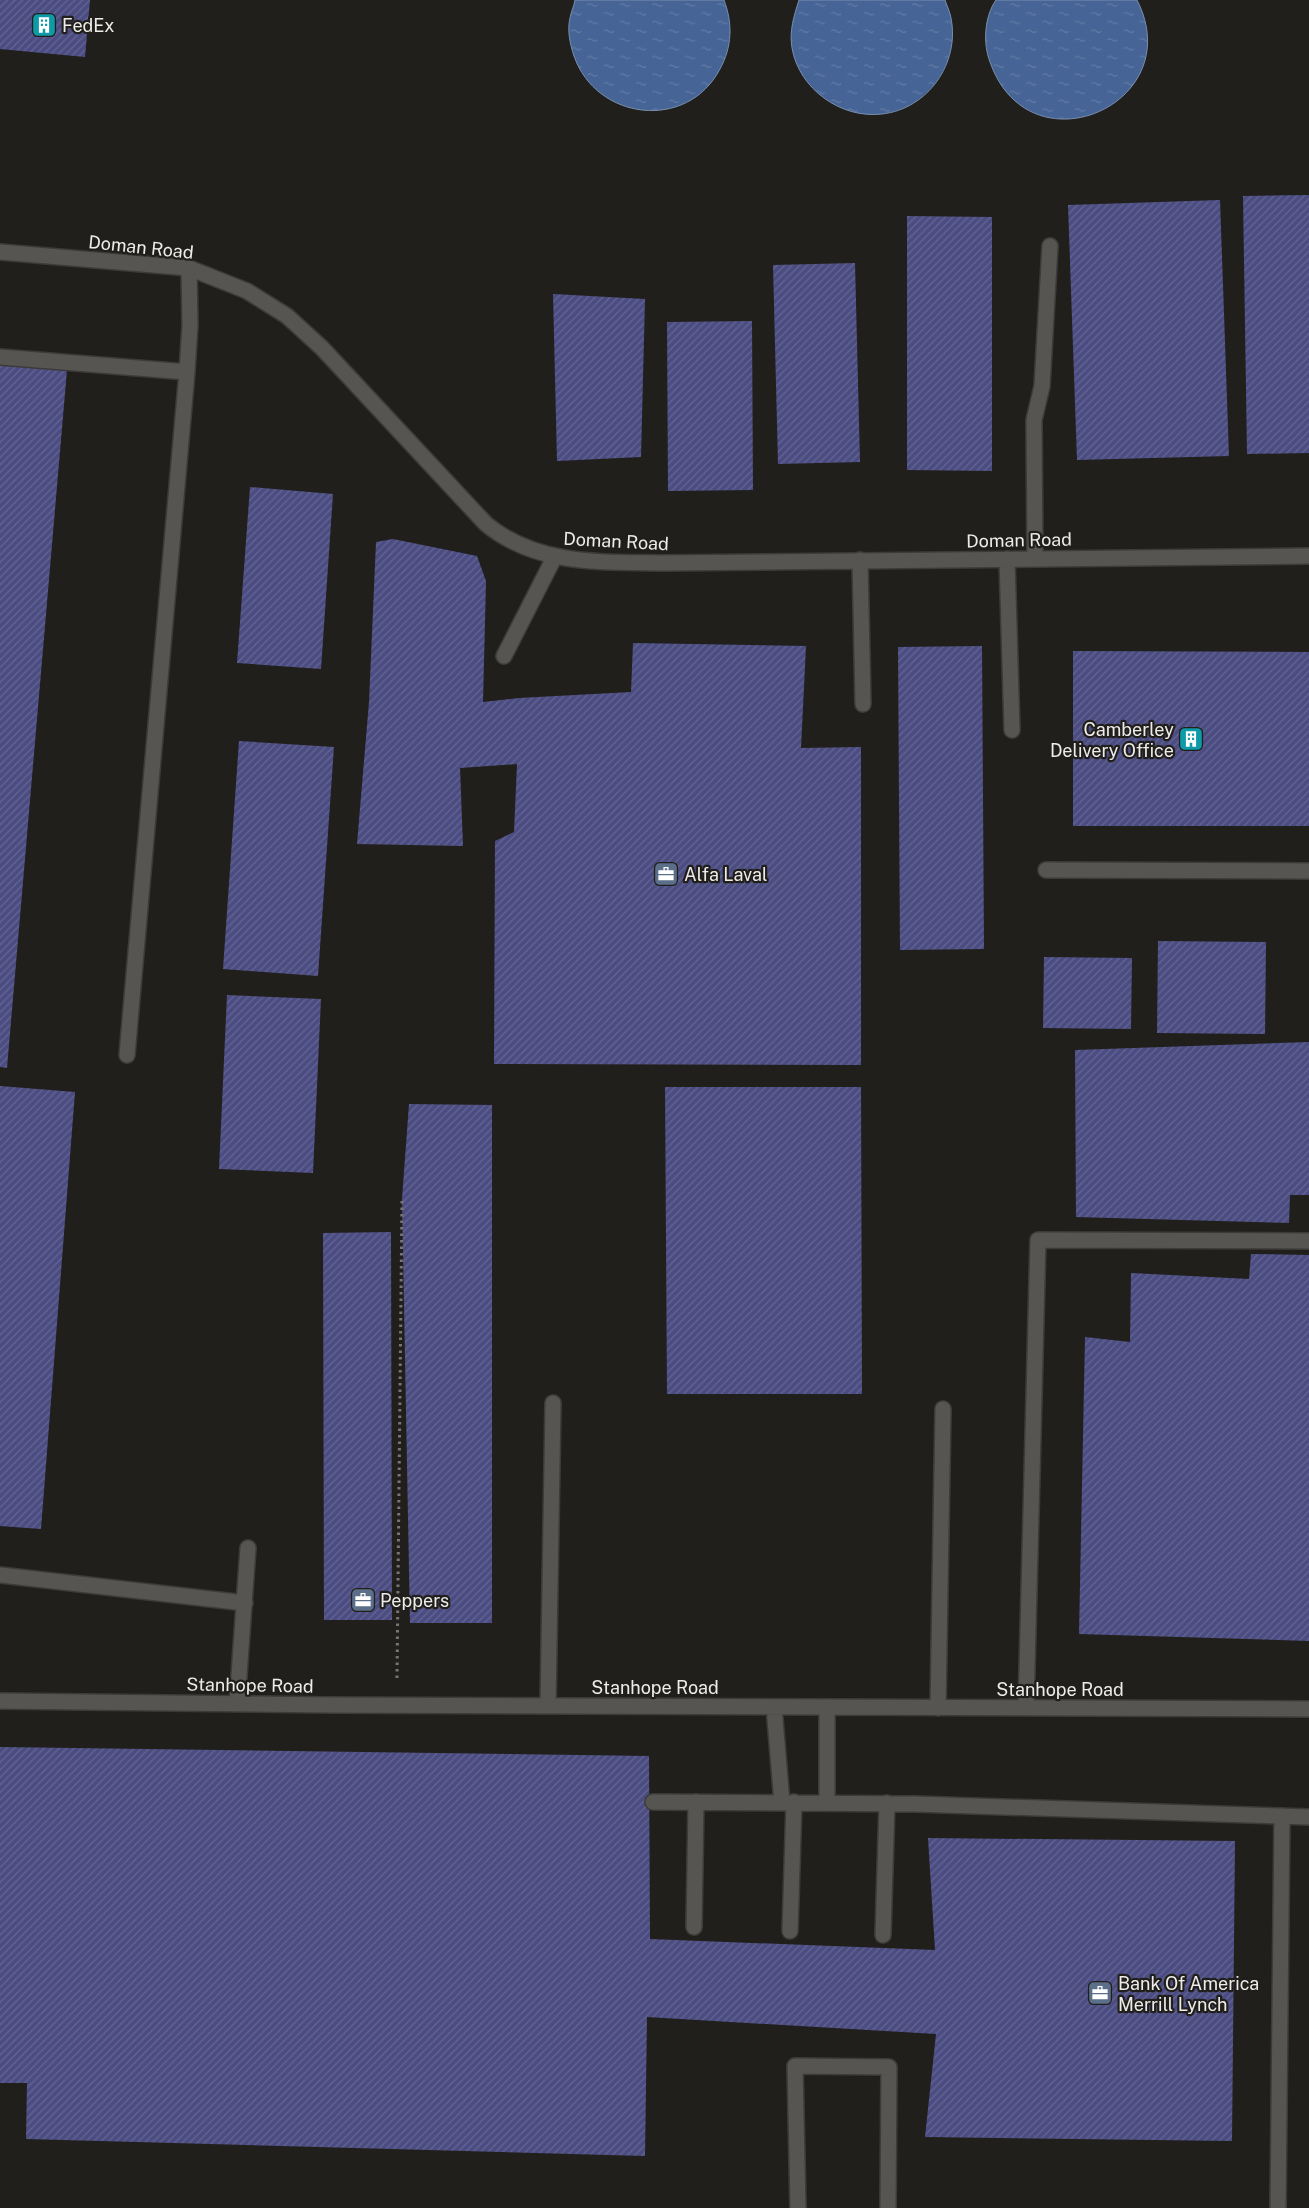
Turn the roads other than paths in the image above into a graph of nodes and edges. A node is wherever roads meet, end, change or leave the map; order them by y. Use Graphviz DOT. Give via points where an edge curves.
graph roads {
  1 [pos="1050,246"];
  2 [pos="0,252"];
  3 [pos="189,268"];
  4 [pos="0,356"];
  5 [pos="187,372"];
  6 [pos="555,556"];
  7 [pos="1309,556"];
  8 [pos="1035,558"];
  9 [pos="1008,559"];
  10 [pos="860,560"];
  11 [pos="504,656"];
  12 [pos="863,704"];
  13 [pos="1012,730"];
  14 [pos="1046,870"];
  15 [pos="1309,871"];
  16 [pos="127,1055"];
  17 [pos="1309,1241"];
  18 [pos="553,1403"];
  19 [pos="943,1409"];
  20 [pos="248,1548"];
  21 [pos="0,1575"];
  22 [pos="245,1602"];
  23 [pos="0,1701"];
  24 [pos="237,1704"];
  25 [pos="548,1706"];
  26 [pos="774,1707"];
  27 [pos="827,1707"];
  28 [pos="938,1708"];
  29 [pos="1026,1708"];
  30 [pos="1309,1709"];
  31 [pos="653,1802"];
  32 [pos="696,1802"];
  33 [pos="788,1803"];
  34 [pos="827,1803"];
  35 [pos="887,1803"];
  36 [pos="1282,1816"];
  37 [pos="1309,1817"];
  38 [pos="694,1927"];
  39 [pos="790,1931"];
  40 [pos="882,1936"];
  41 [pos="798,2208"];
  42 [pos="888,2208"];
  43 [pos="1278,2208"];
  1 -- 8 [label="street" via="1042,386 1034,420"];
  2 -- 3 [label="street, Doman Road"];
  3 -- 5 [label="street"];
  3 -- 6 [label="street, Doman Road" via="248,291 287,316 322,348 486,524 525,547"];
  4 -- 5 [label="street"];
  5 -- 16 [label="street"];
  6 -- 10 [label="street, Doman Road" via="581,561 664,564"];
  6 -- 11 [label="street"];
  7 -- 8 [label="street, Doman Road"];
  8 -- 9 [label="street, Doman Road"];
  9 -- 10 [label="street, Doman Road"];
  9 -- 13 [label="street"];
  10 -- 12 [label="street"];
  14 -- 15 [label="street"];
  17 -- 29 [label="street" via="1038,1240"];
  18 -- 25 [label="street"];
  19 -- 28 [label="street"];
  20 -- 22 [label="street"];
  21 -- 22 [label="street"];
  22 -- 24 [label="street"];
  23 -- 24 [label="street, Stanhope Road"];
  24 -- 25 [label="street, Stanhope Road"];
  25 -- 26 [label="street, Stanhope Road"];
  26 -- 27 [label="street, Stanhope Road"];
  26 -- 33 [label="street"];
  27 -- 28 [label="street, Stanhope Road"];
  27 -- 34 [label="street"];
  28 -- 29 [label="street, Stanhope Road"];
  29 -- 30 [label="street, Stanhope Road"];
  31 -- 32 [label="street"];
  32 -- 33 [label="street"];
  32 -- 38 [label="street"];
  33 -- 34 [label="street"];
  33 -- 39 [label="street"];
  34 -- 35 [label="street"];
  35 -- 36 [label="street"];
  35 -- 40 [label="street"];
  36 -- 37 [label="street"];
  36 -- 43 [label="street"];
  41 -- 42 [label="street" via="795,2066 889,2067"];
}
